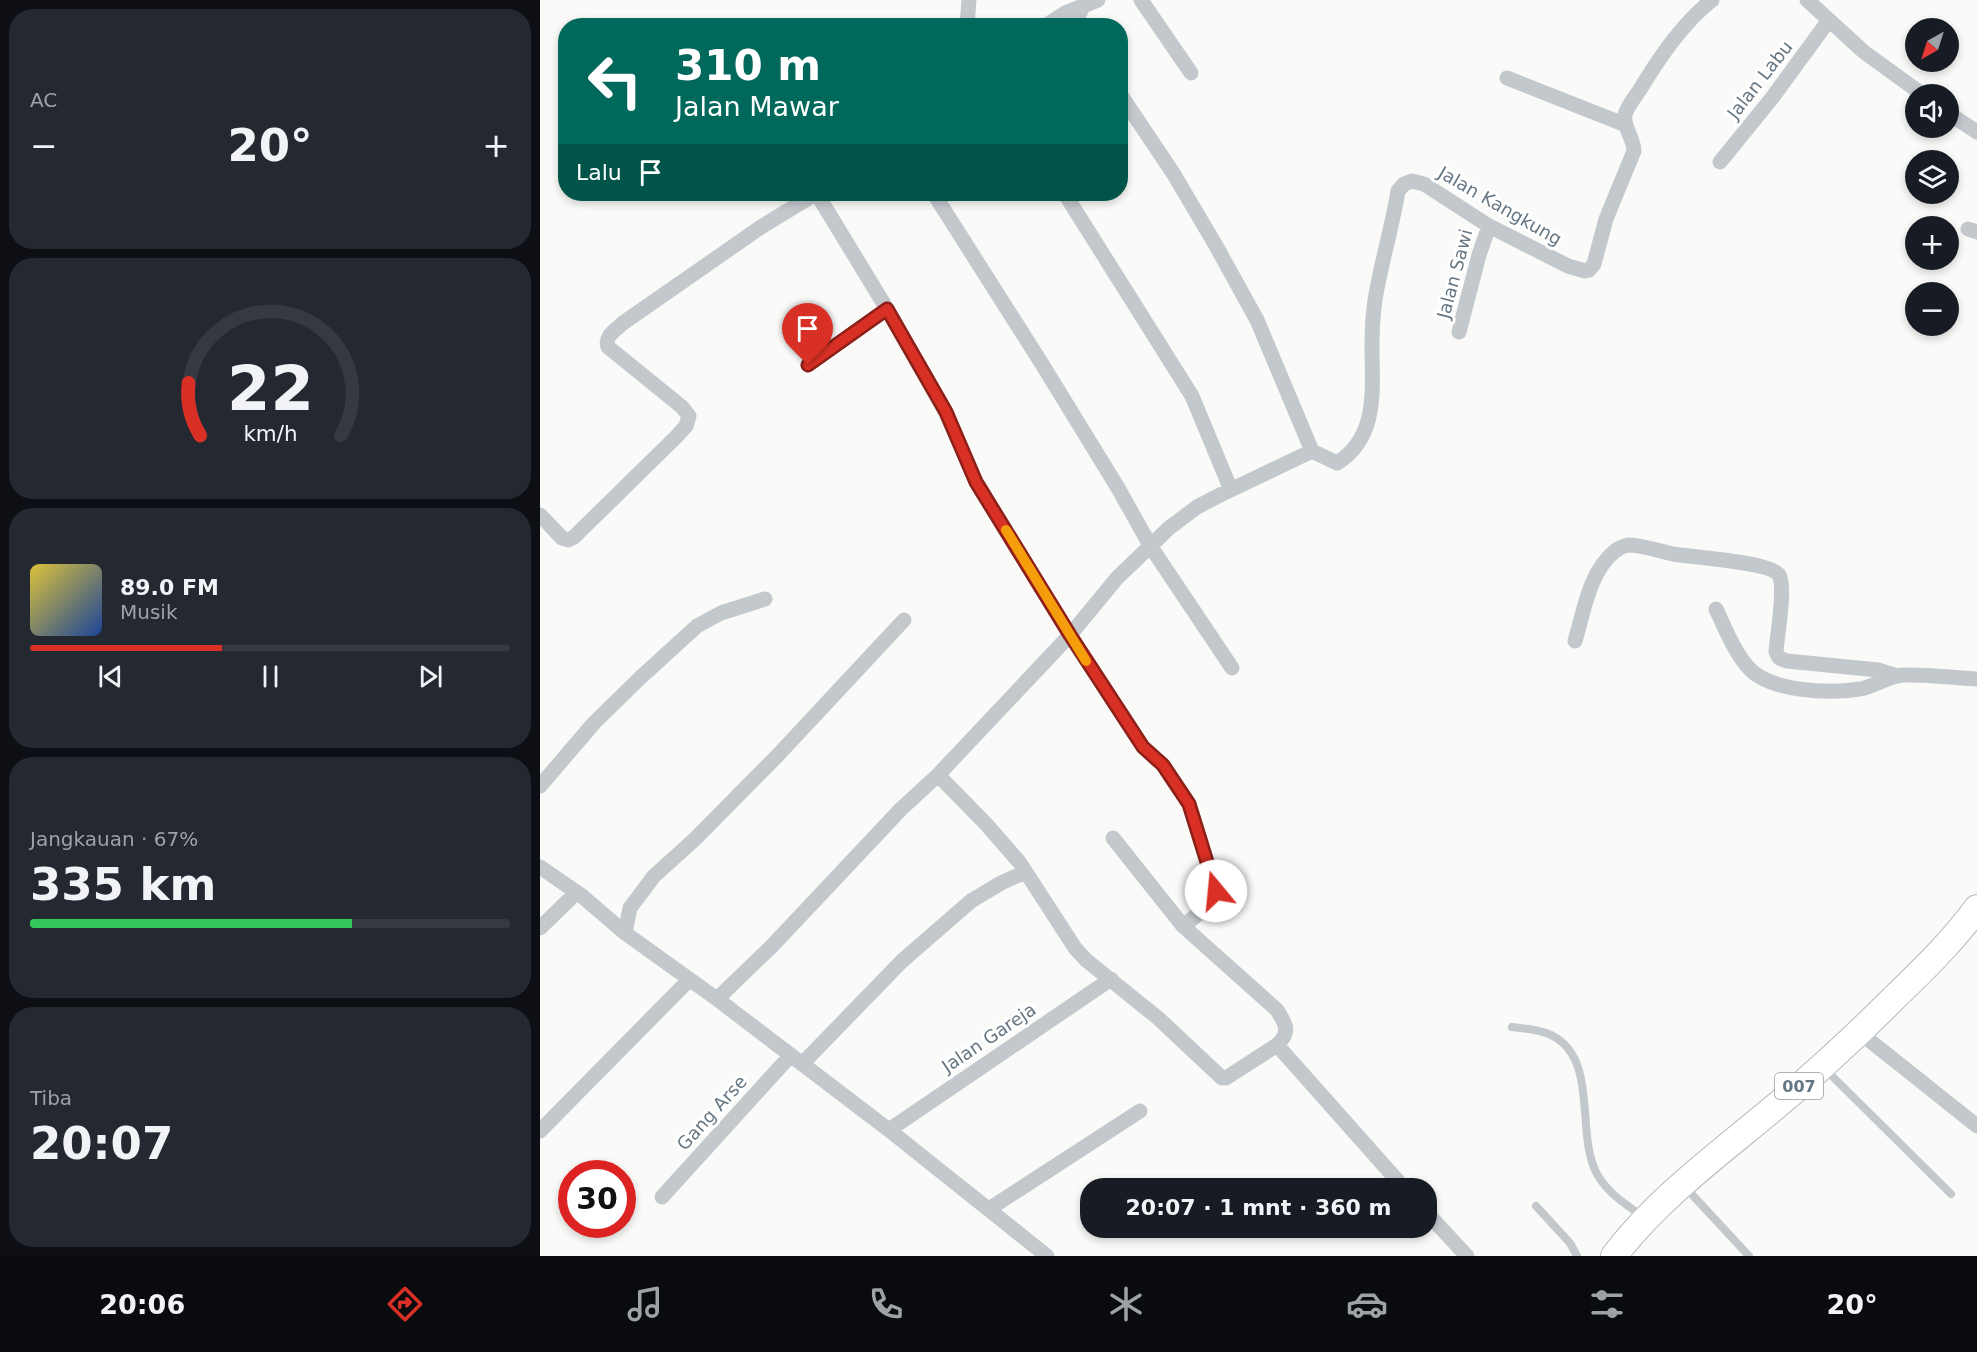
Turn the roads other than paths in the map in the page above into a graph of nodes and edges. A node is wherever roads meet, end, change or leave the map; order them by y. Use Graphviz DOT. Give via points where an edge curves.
graph roads {
  1 [pos="969,0"];
  2 [pos="1141,0"];
  3 [pos="1712,0"];
  4 [pos="1807,0"];
  5 [pos="1091,3"];
  6 [pos="967,18"];
  7 [pos="1057,18"];
  8 [pos="1077,18"];
  9 [pos="1829,20"];
  10 [pos="1191,73"];
  11 [pos="1507,78"];
  12 [pos="1908,84"];
  13 [pos="1128,106"];
  14 [pos="1959,120"];
  15 [pos="1626,125"];
  16 [pos="1977,132"];
  17 [pos="1720,162"];
  18 [pos="804,201"];
  19 [pos="820,201"];
  20 [pos="939,201"];
  21 [pos="1069,201"];
  22 [pos="1489,226"];
  23 [pos="887,309"];
  24 [pos="1459,332"];
  25 [pos="808,365"];
  26 [pos="1312,451"];
  27 [pos="1231,490"];
  28 [pos="540,515"];
  29 [pos="1151,547"];
  30 [pos="765,599"];
  31 [pos="1716,609"];
  32 [pos="904,620"];
  33 [pos="1070,635"];
  34 [pos="1575,641"];
  35 [pos="1232,668"];
  36 [pos="1897,676"];
  37 [pos="1977,679"];
  38 [pos="938,775"];
  39 [pos="540,786"];
  40 [pos="1113,838"];
  41 [pos="540,867"];
  42 [pos="1025,872"];
  43 [pos="576,893"];
  44 [pos="1977,908"];
  45 [pos="1182,926"];
  46 [pos="540,928"];
  47 [pos="625,933"];
  48 [pos="1112,979"];
  49 [pos="689,980"];
  50 [pos="717,999"];
  51 [pos="1512,1027"];
  52 [pos="1859,1032"];
  53 [pos="1277,1045"];
  54 [pos="796,1059"];
  55 [pos="1822,1067"];
  56 [pos="1140,1111"];
  57 [pos="1977,1126"];
  58 [pos="889,1130"];
  59 [pos="540,1131"];
  60 [pos="1395,1178"];
  61 [pos="1681,1184"];
  62 [pos="1951,1194"];
  63 [pos="662,1197"];
  64 [pos="1536,1206"];
  65 [pos="989,1209"];
  66 [pos="1646,1219"];
  67 [pos="1437,1224"];
  68 [pos="1047,1256"];
  69 [pos="1467,1256"];
  70 [pos="1577,1256"];
  71 [pos="1614,1256"];
  72 [pos="1749,1256"];
  1 -- 6 [label="street"];
  2 -- 10 [label="street"];
  3 -- 15 [label="street" via="1696,13 1654,66 1626,113"];
  4 -- 9 [label="street"];
  5 -- 7 [label="street"];
  5 -- 8 [label="street"];
  9 -- 12 [label="street"];
  9 -- 17 [label="street, Jalan Labu"];
  11 -- 15 [label="street"];
  13 -- 26 [label="street" via="1173,173 1257,320"];
  14 -- 16 [label="street"];
  15 -- 22 [label="street, Jalan Kangkung" via="1634,151 1589,270 1568,266"];
  18 -- 28 [label="street" via="761,227 608,337 608,346 682,407 689,422 574,537 562,538"];
  19 -- 23 [label="street"];
  20 -- 29 [label="street"];
  21 -- 27 [label="street" via="1192,396"];
  22 -- 24 [label="street, Jalan Sawi"];
  22 -- 26 [label="street, Jalan Kangkung" via="1424,184 1413,181 1401,187 1375,301 1368,424 1358,444 1337,463"];
  23 -- 25 [label="street"];
  23 -- 33 [label="street" via="946,412 976,482"];
  26 -- 27 [label="street"];
  27 -- 29 [label="street" via="1197,507"];
  29 -- 33 [label="street" via="1117,578"];
  29 -- 35 [label="street"];
  30 -- 39 [label="street" via="721,613 697,626 594,723"];
  31 -- 36 [label="street" via="1747,666 1768,682 1792,688 1848,690"];
  32 -- 47 [label="street" via="696,839 654,876 630,908"];
  33 -- 38 [label="street"];
  33 -- 45 [label="street" via="1143,747 1163,765 1189,804 1216,891 1202,911"];
  34 -- 36 [label="street" via="1597,574 1619,549 1642,546 1773,570 1780,577 1782,590 1776,652 1779,658 1878,670"];
  36 -- 37 [label="street"];
  38 -- 42 [label="street" via="987,825"];
  38 -- 50 [label="street"];
  40 -- 45 [label="street"];
  41 -- 43 [label="street"];
  42 -- 48 [label="street" via="1075,948"];
  42 -- 54 [label="street, Gang Arse" via="971,901"];
  43 -- 46 [label="street"];
  43 -- 47 [label="street"];
  44 -- 52 [label="highway, 007" via="1948,945"];
  45 -- 53 [label="street" via="1277,1010 1288,1029"];
  47 -- 49 [label="street"];
  48 -- 53 [label="street" via="1222,1078"];
  48 -- 58 [label="street, Jalan Gareja"];
  49 -- 50 [label="street"];
  49 -- 59 [label="street"];
  50 -- 54 [label="street"];
  51 -- 66 [label="lane" via="1555,1036 1576,1061 1595,1169 1614,1196"];
  52 -- 55 [label="highway, 007"];
  52 -- 57 [label="street"];
  53 -- 60 [label="street"];
  54 -- 58 [label="street"];
  54 -- 63 [label="street, Gang Arse"];
  55 -- 61 [label="highway, 007"];
  55 -- 62 [label="lane"];
  56 -- 65 [label="street"];
  58 -- 65 [label="street"];
  61 -- 66 [label="highway, 007"];
  61 -- 72 [label="lane"];
  64 -- 70 [label="lane"];
  65 -- 68 [label="street"];
  66 -- 71 [label="highway, 007"];
  67 -- 69 [label="street"];
}
